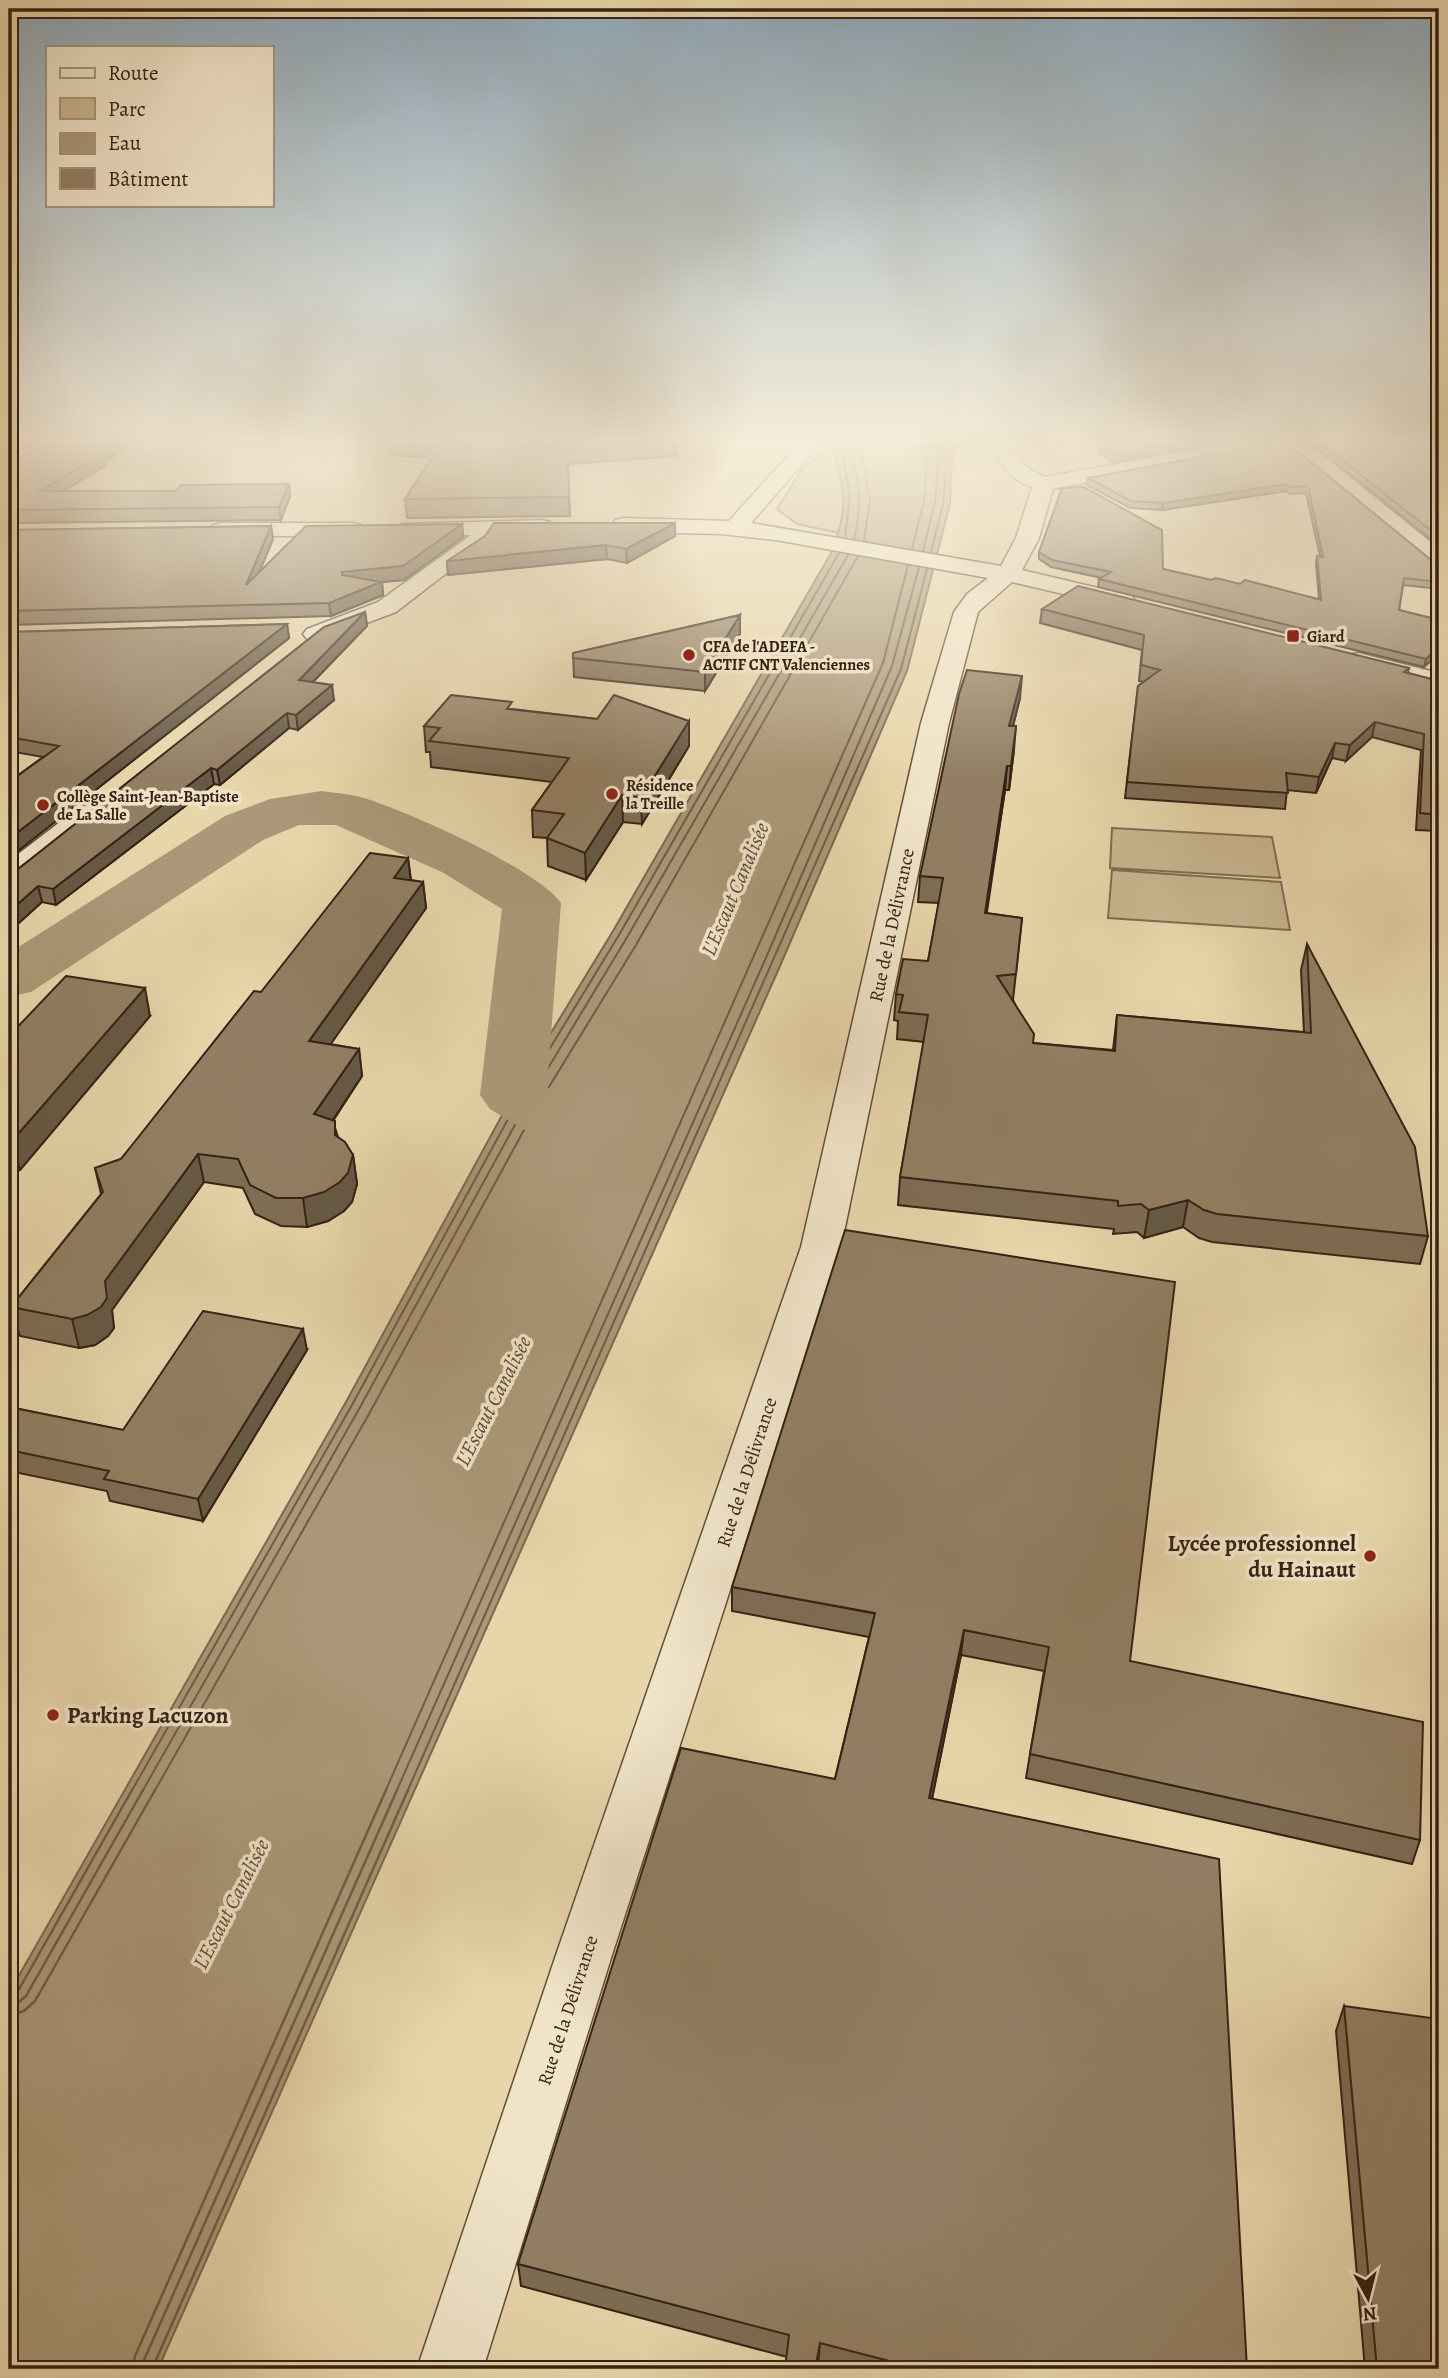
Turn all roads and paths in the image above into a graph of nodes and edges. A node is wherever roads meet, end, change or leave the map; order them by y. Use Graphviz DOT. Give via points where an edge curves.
graph roads {
  1 [pos="464,551"];
  2 [pos="880,551"];
  3 [pos="1022,551"];
  4 [pos="1007,574"];
  5 [pos="1140,606"];
  6 [pos="292,641"];
  7 [pos="1336,655"];
  8 [pos="1439,681"];
  9 [pos="107,799"];
  10 [pos="9,876"];
  11 [pos="450,2369"];
  1 -- 6 [label="street" via="387,607"];
  2 -- 4 [label="street"];
  3 -- 4 [label="street"];
  4 -- 5 [label="street"];
  4 -- 11 [label="street, Rue de la Délivrance" via="966,612 935,723 821,1247"];
  7 -- 8 [label="street"];
  9 -- 10 [label="street"];
}
